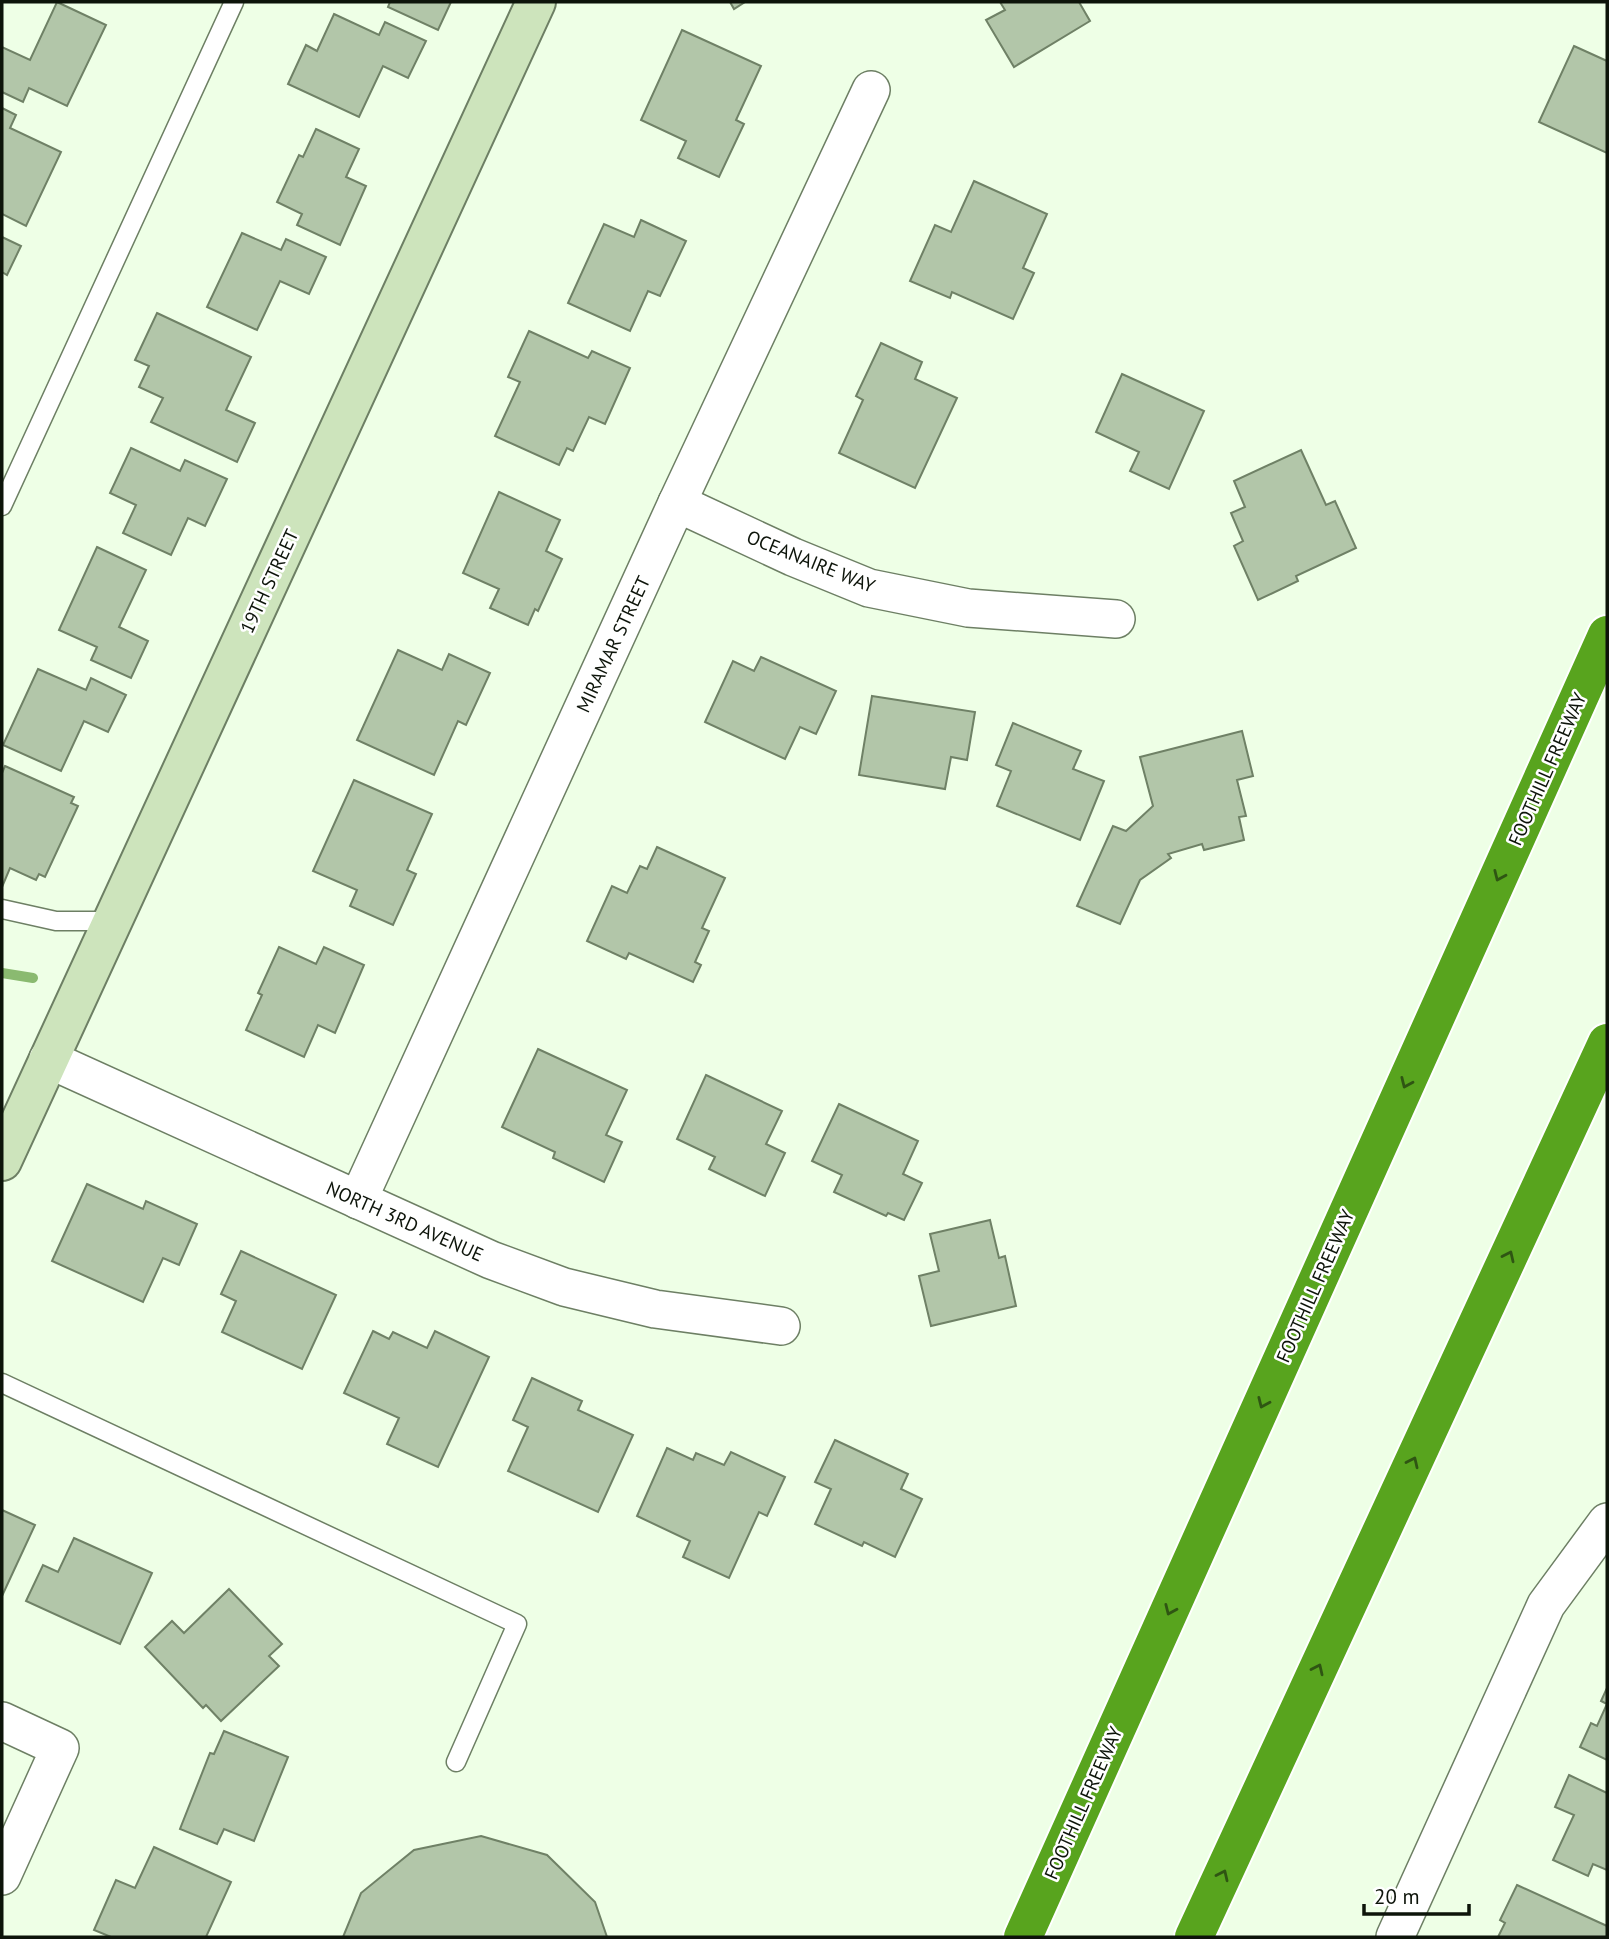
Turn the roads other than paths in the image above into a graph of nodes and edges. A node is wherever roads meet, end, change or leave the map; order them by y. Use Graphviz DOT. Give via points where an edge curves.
graph roads {
  1 [pos="234,2"];
  2 [pos="537,2"];
  3 [pos="871,90"];
  4 [pos="677,503"];
  5 [pos="2,506"];
  6 [pos="1116,619"];
  7 [pos="1607,635"];
  8 [pos="2,909"];
  9 [pos="112,921"];
  10 [pos="1607,1043"];
  11 [pos="48,1059"];
  12 [pos="2,1161"];
  13 [pos="358,1200"];
  14 [pos="781,1326"];
  15 [pos="2,1383"];
  16 [pos="1607,1522"];
  17 [pos="2,1721"];
  18 [pos="456,1762"];
  19 [pos="2,1875"];
  20 [pos="1023,1937"];
  21 [pos="1194,1937"];
  22 [pos="1395,1937"];
  1 -- 5 [label="lane"];
  2 -- 9 [label="main road, 19TH STREET"];
  3 -- 4 [label="street, MIRAMAR STREET"];
  4 -- 6 [label="street, OCEANAIRE WAY" via="869,587 968,608"];
  4 -- 13 [label="street, MIRAMAR STREET"];
  7 -- 20 [label="highway, FOOTHILL FREEWAY, one-way"];
  8 -- 9 [label="lane" via="56,921"];
  9 -- 11 [label="main road, 19TH STREET"];
  21 -- 10 [label="highway, one-way"];
  11 -- 12 [label="main road, 19TH STREET"];
  11 -- 13 [label="street, NORTH 3RD AVENUE"];
  13 -- 14 [label="street, NORTH 3RD AVENUE" via="491,1260 564,1287 655,1310"];
  15 -- 18 [label="lane" via="517,1624"];
  16 -- 22 [label="street" via="1546,1605"];
  17 -- 19 [label="street" via="60,1748"];
}
